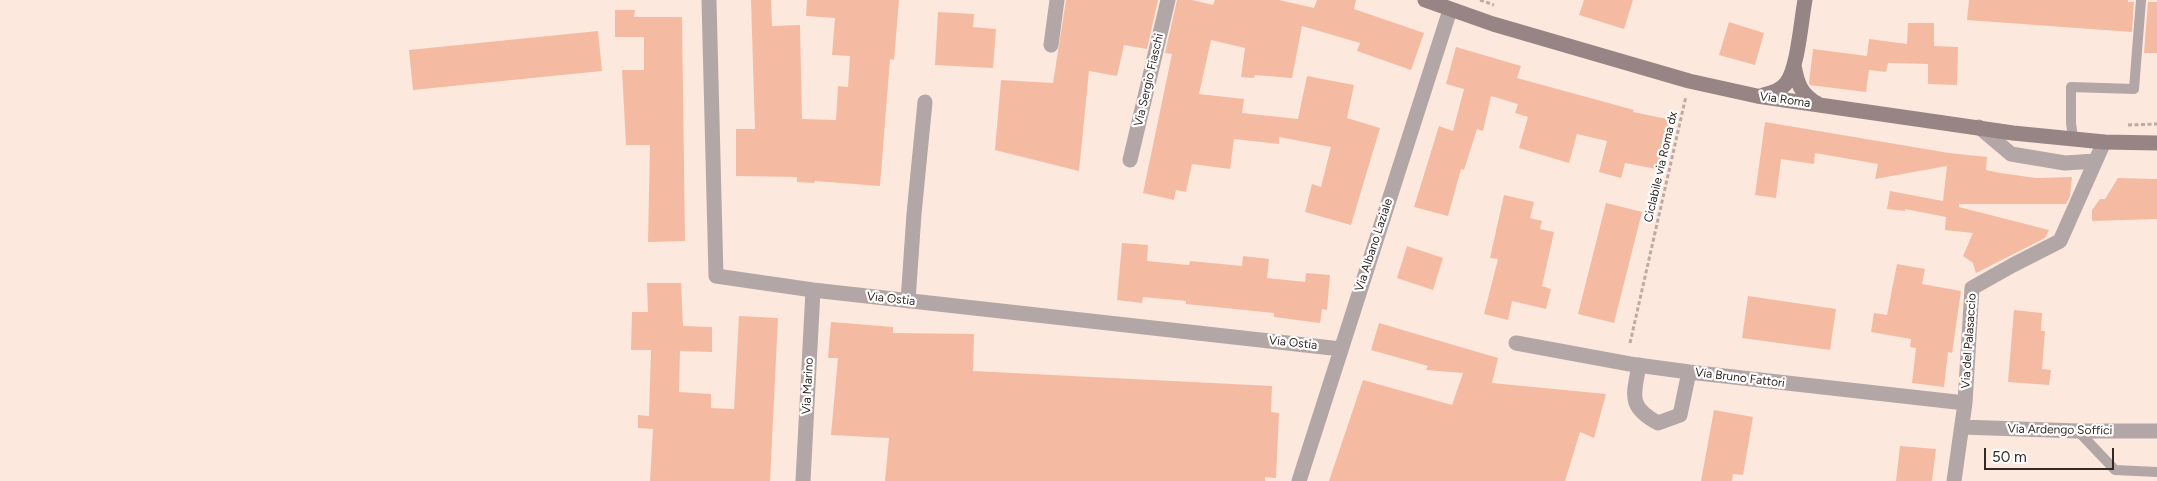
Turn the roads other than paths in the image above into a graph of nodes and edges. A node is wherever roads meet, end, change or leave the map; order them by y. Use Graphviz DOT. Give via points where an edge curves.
graph roads {
  1 [pos="709,0"];
  2 [pos="1057,0"];
  3 [pos="1168,0"];
  4 [pos="1425,0"];
  5 [pos="1805,0"];
  6 [pos="2141,0"];
  7 [pos="1450,10"];
  8 [pos="1052,46"];
  9 [pos="1794,65"];
  10 [pos="1756,96"];
  11 [pos="925,102"];
  12 [pos="1821,105"];
  13 [pos="1979,127"];
  14 [pos="2073,138"];
  15 [pos="2104,142"];
  16 [pos="2157,143"];
  17 [pos="1130,160"];
  18 [pos="2095,161"];
  19 [pos="813,290"];
  20 [pos="908,301"];
  21 [pos="1516,343"];
  22 [pos="1341,348"];
  23 [pos="1639,365"];
  24 [pos="1689,372"];
  25 [pos="1965,402"];
  26 [pos="1962,427"];
  27 [pos="2078,431"];
  28 [pos="2157,431"];
  29 [pos="2157,472"];
  30 [pos="804,481"];
  31 [pos="1299,481"];
  32 [pos="1954,481"];
  1 -- 19 [label="street, Via Ostia" via="716,276"];
  2 -- 8 [label="street"];
  3 -- 17 [label="street, Via Sergio Fiaschi"];
  4 -- 7 [label="main road, Via Roma"];
  5 -- 9 [label="main road"];
  6 -- 14 [label="lane" via="2134,89 2071,87"];
  7 -- 10 [label="main road, Via Roma" via="1689,81"];
  7 -- 22 [label="street, Via Albano Laziale"];
  9 -- 10 [label="main road" via="1780,90"];
  9 -- 12 [label="main road" via="1804,95"];
  10 -- 12 [label="main road, Via Roma"];
  11 -- 20 [label="street"];
  12 -- 13 [label="main road, Via Roma"];
  13 -- 14 [label="main road, Via Roma"];
  13 -- 18 [label="street" via="2011,154 2065,162"];
  14 -- 15 [label="main road, Via Roma"];
  15 -- 16 [label="main road, Via Roma"];
  15 -- 18 [label="street, Via del Palasaccio"];
  18 -- 25 [label="street, Via del Palasaccio" via="2060,241 1972,288"];
  19 -- 20 [label="street, Via Ostia"];
  19 -- 30 [label="street, Via Marino"];
  20 -- 22 [label="street, Via Ostia"];
  21 -- 23 [label="street, Via Bruno Fattori"];
  22 -- 31 [label="street, Via Albano Laziale"];
  23 -- 24 [label="street, Via Bruno Fattori"];
  23 -- 24 [label="street" via="1634,398 1642,414 1658,423 1680,415"];
  24 -- 25 [label="street, Via Bruno Fattori"];
  25 -- 26 [label="street, Via del Palasaccio"];
  26 -- 27 [label="street, Via Ardengo Soffici"];
  26 -- 32 [label="street, Via del Palasaccio"];
  27 -- 28 [label="street, Via Ardengo Soffici"];
  27 -- 29 [label="lane" via="2115,470"];
}
